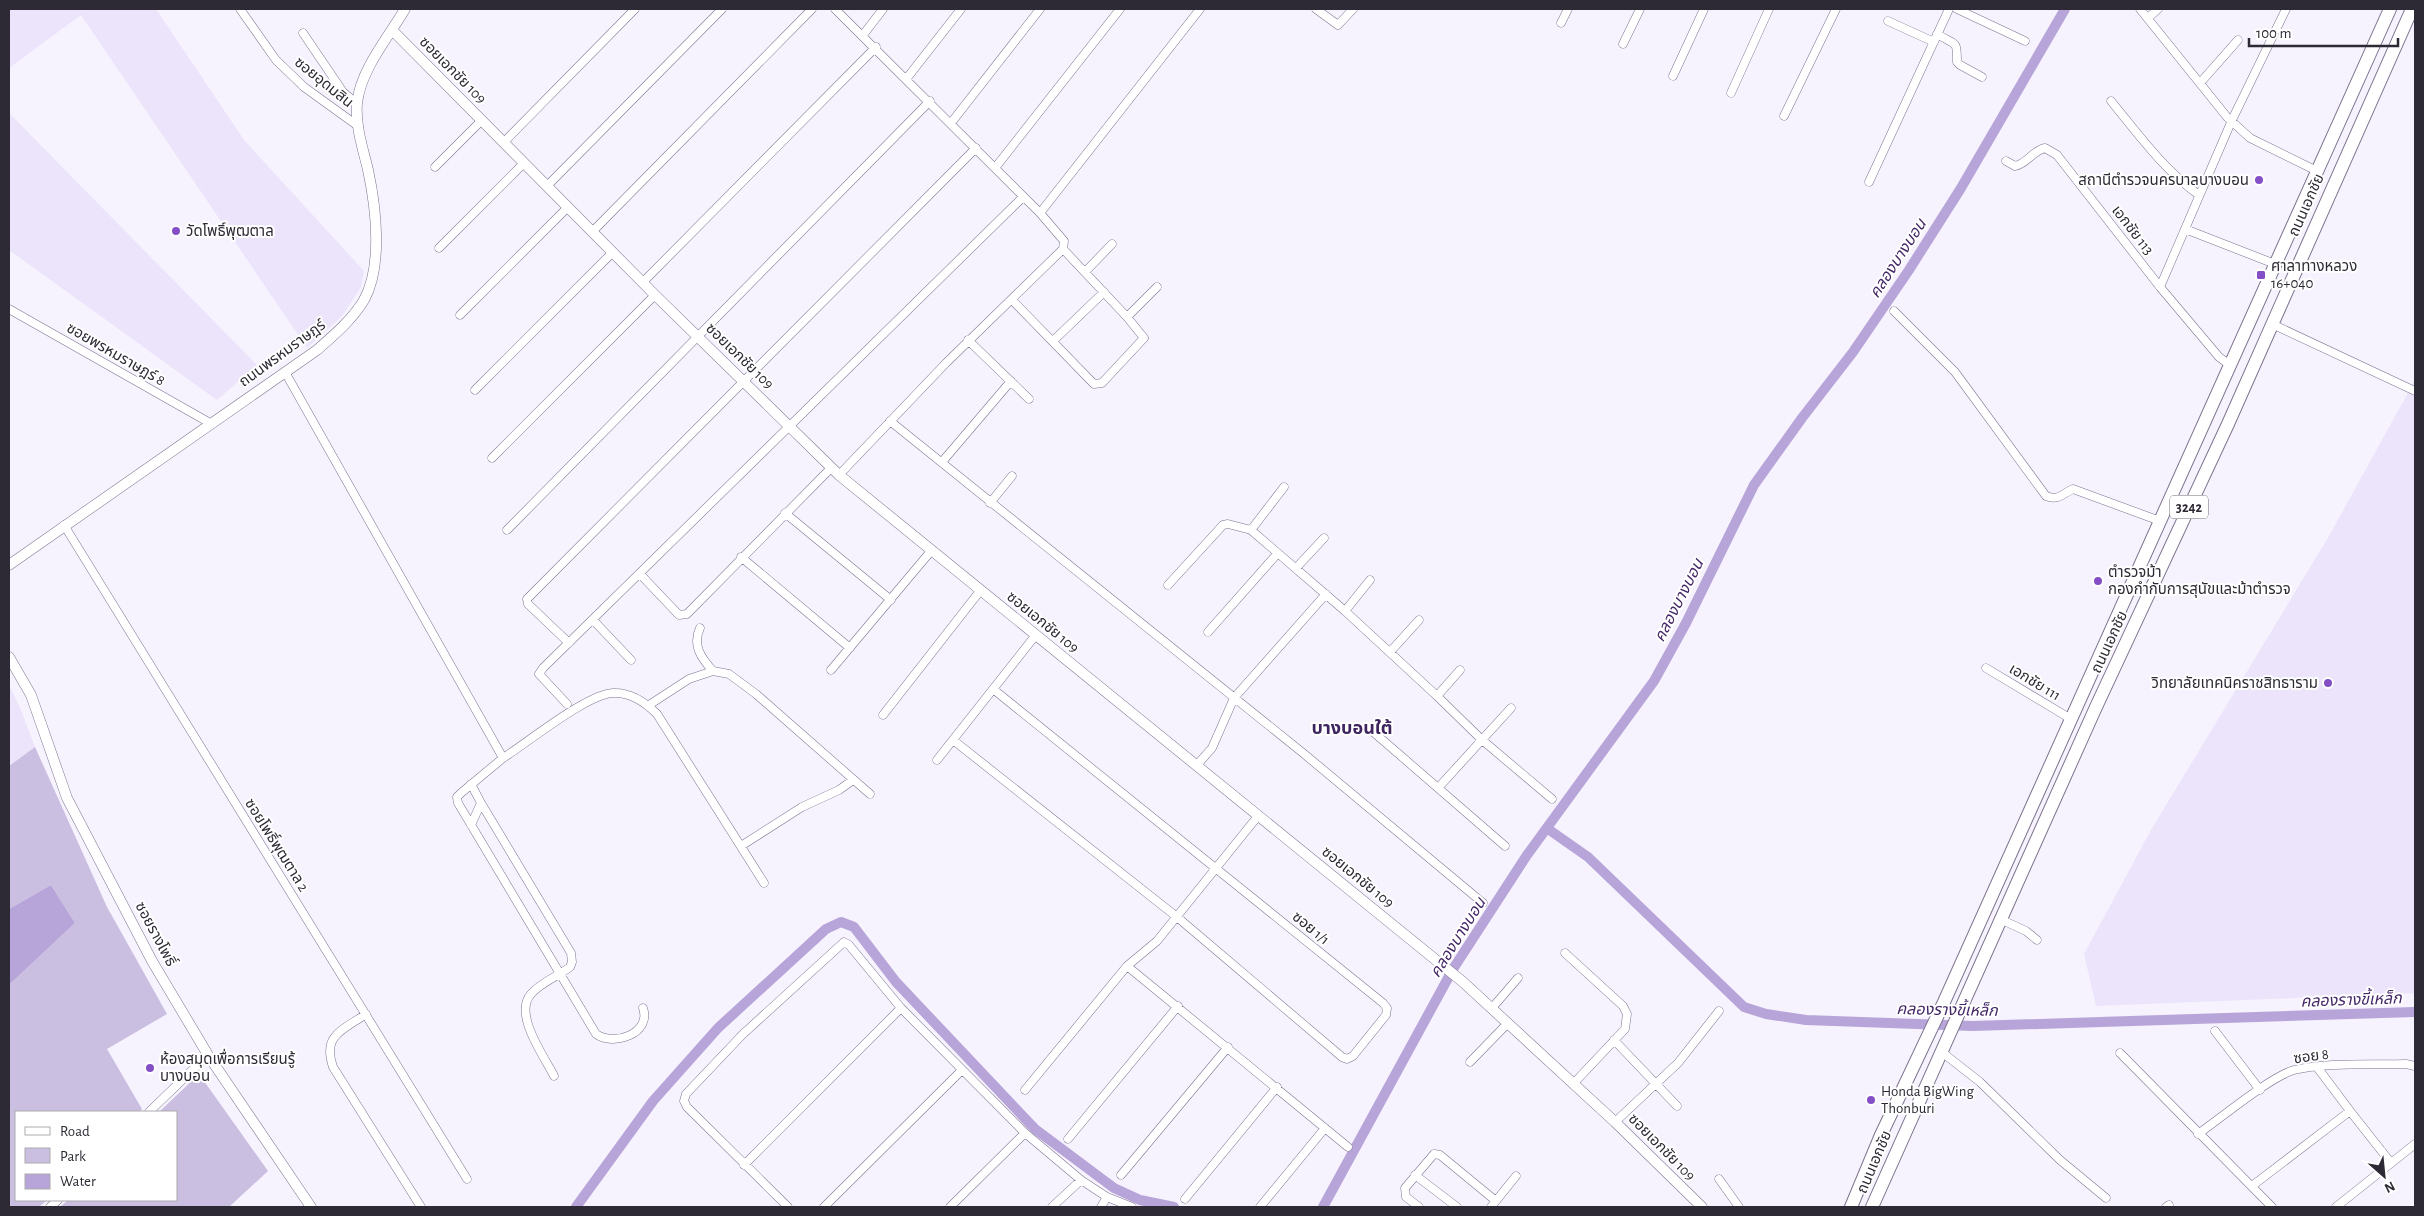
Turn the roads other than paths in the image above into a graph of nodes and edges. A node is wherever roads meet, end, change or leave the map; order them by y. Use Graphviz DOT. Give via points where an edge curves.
graph roads {
  1 [pos="240,9"];
  2 [pos="405,9"];
  3 [pos="635,9"];
  4 [pos="722,9"];
  5 [pos="812,9"];
  6 [pos="835,9"];
  7 [pos="883,9"];
  8 [pos="961,9"];
  9 [pos="1040,9"];
  10 [pos="1120,9"];
  11 [pos="1200,9"];
  12 [pos="1316,9"];
  13 [pos="1353,9"];
  14 [pos="1568,9"];
  15 [pos="1640,9"];
  16 [pos="1704,9"];
  17 [pos="1769,9"];
  18 [pos="1836,9"];
  19 [pos="1949,9"];
  20 [pos="1960,9"];
  21 [pos="2140,9"];
  22 [pos="2158,9"];
  23 [pos="2286,9"];
  24 [pos="2390,9"];
  25 [pos="2412,9"];
  26 [pos="2148,18"];
  27 [pos="1888,21"];
  28 [pos="1561,23"];
  29 [pos="392,30"];
  30 [pos="303,32"];
  31 [pos="863,35"];
  32 [pos="1936,38"];
  33 [pos="2238,40"];
  34 [pos="2026,41"];
  35 [pos="1623,44"];
  36 [pos="876,47"];
  37 [pos="1673,76"];
  38 [pos="907,78"];
  39 [pos="1982,78"];
  40 [pos="2200,83"];
  41 [pos="1731,93"];
  42 [pos="930,101"];
  43 [pos="2111,101"];
  44 [pos="357,104"];
  45 [pos="1784,116"];
  46 [pos="482,120"];
  47 [pos="2232,120"];
  48 [pos="951,123"];
  49 [pos="358,126"];
  50 [pos="504,142"];
  51 [pos="976,148"];
  52 [pos="2006,161"];
  53 [pos="524,163"];
  54 [pos="435,167"];
  55 [pos="995,168"];
  56 [pos="2317,171"];
  57 [pos="1869,182"];
  58 [pos="548,186"];
  59 [pos="2199,194"];
  60 [pos="1023,197"];
  61 [pos="568,207"];
  62 [pos="1040,213"];
  63 [pos="2185,229"];
  64 [pos="592,232"];
  65 [pos="1112,244"];
  66 [pos="439,248"];
  67 [pos="1063,249"];
  68 [pos="613,252"];
  69 [pos="2275,264"];
  70 [pos="1085,272"];
  71 [pos="643,282"];
  72 [pos="1157,287"];
  73 [pos="2160,287"];
  74 [pos="1104,292"];
  75 [pos="655,296"];
  76 [pos="1012,300"];
  77 [pos="9,309"];
  78 [pos="1894,311"];
  79 [pos="460,315"];
  80 [pos="1127,317"];
  81 [pos="2272,324"];
  82 [pos="698,336"];
  83 [pos="968,340"];
  84 [pos="1053,341"];
  85 [pos="2230,365"];
  86 [pos="285,372"];
  87 [pos="1011,381"];
  88 [pos="744,382"];
  89 [pos="475,390"];
  90 [pos="2415,391"];
  91 [pos="1029,399"];
  92 [pos="890,421"];
  93 [pos="210,423"];
  94 [pos="791,427"];
  95 [pos="492,458"];
  96 [pos="942,462"];
  97 [pos="831,468"];
  98 [pos="839,475"];
  99 [pos="1012,476"];
  100 [pos="1284,487"];
  101 [pos="990,503"];
  102 [pos="785,513"];
  103 [pos="2160,521"];
  104 [pos="64,525"];
  105 [pos="506,530"];
  106 [pos="1251,530"];
  107 [pos="1324,538"];
  108 [pos="931,551"];
  109 [pos="1278,554"];
  110 [pos="741,558"];
  111 [pos="9,565"];
  112 [pos="1296,568"];
  113 [pos="640,574"];
  114 [pos="1370,580"];
  115 [pos="1168,585"];
  116 [pos="980,591"];
  117 [pos="1326,594"];
  118 [pos="891,600"];
  119 [pos="1344,611"];
  120 [pos="593,620"];
  121 [pos="1419,620"];
  122 [pos="700,628"];
  123 [pos="1208,632"];
  124 [pos="1035,636"];
  125 [pos="569,643"];
  126 [pos="850,648"];
  127 [pos="1390,652"];
  128 [pos="9,657"];
  129 [pos="631,660"];
  130 [pos="1986,668"];
  131 [pos="831,670"];
  132 [pos="1460,670"];
  133 [pos="713,671"];
  134 [pos="994,689"];
  135 [pos="1438,696"];
  136 [pos="1234,698"];
  137 [pos="567,704"];
  138 [pos="649,705"];
  139 [pos="1510,708"];
  140 [pos="883,715"];
  141 [pos="2071,719"];
  142 [pos="1371,730"];
  143 [pos="1481,739"];
  144 [pos="953,740"];
  145 [pos="503,758"];
  146 [pos="937,760"];
  147 [pos="1197,766"];
  148 [pos="853,780"];
  149 [pos="472,784"];
  150 [pos="1438,788"];
  151 [pos="870,794"];
  152 [pos="1552,799"];
  153 [pos="481,803"];
  154 [pos="1258,816"];
  155 [pos="471,825"];
  156 [pos="741,846"];
  157 [pos="1505,846"];
  158 [pos="1216,870"];
  159 [pos="764,884"];
  160 [pos="1483,903"];
  161 [pos="1177,917"];
  162 [pos="2002,920"];
  163 [pos="2037,940"];
  164 [pos="1565,953"];
  165 [pos="1127,966"];
  166 [pos="560,975"];
  167 [pos="1518,978"];
  168 [pos="1178,1006"];
  169 [pos="643,1008"];
  170 [pos="901,1008"];
  171 [pos="1492,1008"];
  172 [pos="1719,1011"];
  173 [pos="366,1014"];
  174 [pos="1508,1023"];
  175 [pos="2215,1030"];
  176 [pos="1614,1040"];
  177 [pos="1228,1046"];
  178 [pos="1945,1048"];
  179 [pos="2120,1053"];
  180 [pos="208,1055"];
  181 [pos="1470,1062"];
  182 [pos="2415,1066"];
  183 [pos="2317,1067"];
  184 [pos="962,1070"];
  185 [pos="554,1076"];
  186 [pos="1574,1083"];
  187 [pos="1657,1085"];
  188 [pos="1277,1087"];
  189 [pos="1025,1090"];
  190 [pos="2260,1090"];
  191 [pos="1677,1106"];
  192 [pos="149,1111"];
  193 [pos="2350,1111"];
  194 [pos="1615,1122"];
  195 [pos="1325,1128"];
  196 [pos="1025,1132"];
  197 [pos="2198,1134"];
  198 [pos="1068,1139"];
  199 [pos="2415,1144"];
  200 [pos="1348,1147"];
  201 [pos="2391,1163"];
  202 [pos="744,1165"];
  203 [pos="1121,1175"];
  204 [pos="1415,1175"];
  205 [pos="1516,1176"];
  206 [pos="467,1179"];
  207 [pos="1719,1179"];
  208 [pos="1081,1180"];
  209 [pos="2252,1186"];
  210 [pos="1107,1197"];
  211 [pos="2106,1198"];
  212 [pos="1185,1199"];
  213 [pos="1493,1204"];
  214 [pos="311,1207"];
  215 [pos="421,1207"];
  216 [pos="788,1207"];
  217 [pos="824,1207"];
  218 [pos="950,1207"];
  219 [pos="1052,1207"];
  220 [pos="1101,1207"];
  221 [pos="1132,1207"];
  222 [pos="1260,1207"];
  223 [pos="1419,1207"];
  224 [pos="1457,1207"];
  225 [pos="1702,1207"];
  226 [pos="1739,1207"];
  227 [pos="1851,1207"];
  228 [pos="1872,1207"];
  229 [pos="2272,1207"];
  230 [pos="2336,1207"];
  1 -- 49 [label="street, ซอยอุดมสิน" via="276,60 304,87"];
  2 -- 29 [label="street, ถนนพรหมราษฎร์"];
  3 -- 50 [label="street"];
  4 -- 58 [label="street"];
  5 -- 64 [label="street"];
  6 -- 31 [label="street"];
  7 -- 31 [label="street"];
  8 -- 38 [label="street"];
  9 -- 48 [label="street"];
  10 -- 55 [label="street"];
  11 -- 62 [label="street"];
  12 -- 13 [label="street" via="1338,25"];
  14 -- 28 [label="street"];
  15 -- 35 [label="street"];
  16 -- 37 [label="street"];
  17 -- 41 [label="street"];
  18 -- 45 [label="street"];
  19 -- 32 [label="street"];
  20 -- 34 [label="street"];
  21 -- 26 [label="street"];
  22 -- 26 [label="street"];
  23 -- 47 [label="street"];
  24 -- 56 [label="main road, ถนนเอกชัย / 3242"];
  25 -- 81 [label="main road, ถนนเอกชัย / 3242"];
  26 -- 40 [label="street"];
  27 -- 32 [label="street"];
  29 -- 44 [label="street, ถนนพรหมราษฎร์" via="364,76"];
  29 -- 46 [label="street, ซอยเอกชัย 109"];
  30 -- 44 [label="street" via="343,92"];
  31 -- 36 [label="street"];
  32 -- 39 [label="street" via="1956,46 1957,62"];
  32 -- 57 [label="street"];
  33 -- 40 [label="street"];
  36 -- 38 [label="street"];
  36 -- 71 [label="street"];
  38 -- 42 [label="street"];
  40 -- 47 [label="street"];
  42 -- 48 [label="street"];
  42 -- 82 [label="street"];
  43 -- 59 [label="street" via="2156,156 2185,185"];
  44 -- 49 [label="street, ถนนพรหมราษฎร์"];
  46 -- 50 [label="street, ซอยเอกชัย 109"];
  46 -- 54 [label="street"];
  47 -- 56 [label="street" via="2250,138"];
  47 -- 59 [label="street"];
  48 -- 51 [label="street"];
  49 -- 86 [label="street, ถนนพรหมราษฎร์" via="374,216 371,285 363,301 336,334"];
  50 -- 53 [label="street, ซอยเอกชัย 109"];
  51 -- 55 [label="street"];
  51 -- 88 [label="street"];
  52 -- 73 [label="street, เอกชัย 113" via="2020,165 2038,150 2051,150"];
  53 -- 58 [label="street, ซอยเอกชัย 109"];
  53 -- 66 [label="street"];
  55 -- 60 [label="street"];
  56 -- 69 [label="main road, ถนนเอกชัย / 3242"];
  58 -- 61 [label="street, ซอยเอกชัย 109"];
  59 -- 63 [label="street"];
  60 -- 62 [label="street"];
  60 -- 94 [label="street"];
  61 -- 64 [label="street, ซอยเอกชัย 109"];
  61 -- 79 [label="street"];
  62 -- 67 [label="street" via="1061,235"];
  63 -- 69 [label="street"];
  63 -- 73 [label="street"];
  64 -- 68 [label="street, ซอยเอกชัย 109"];
  65 -- 70 [label="street"];
  67 -- 70 [label="street"];
  67 -- 76 [label="street"];
  68 -- 71 [label="street, ซอยเอกชัย 109"];
  68 -- 89 [label="street"];
  69 -- 85 [label="main road, ถนนเอกชัย / 3242"];
  70 -- 74 [label="street"];
  71 -- 75 [label="street, ซอยเอกชัย 109"];
  72 -- 80 [label="street"];
  73 -- 85 [label="street, เอกชัย 113" via="2219,357"];
  74 -- 80 [label="street"];
  74 -- 84 [label="street"];
  75 -- 82 [label="street, ซอยเอกชัย 109"];
  75 -- 95 [label="street"];
  76 -- 83 [label="street"];
  76 -- 84 [label="street"];
  77 -- 93 [label="street, ซอยพรหมราษฎร์ 8"];
  78 -- 103 [label="street" via="1955,372 2046,496 2060,498 2073,489"];
  80 -- 84 [label="street" via="1142,335 1143,342 1097,385"];
  81 -- 90 [label="street"];
  81 -- 162 [label="main road, ถนนเอกชัย / 3242"];
  82 -- 88 [label="street, ซอยเอกชัย 109"];
  82 -- 105 [label="street"];
  83 -- 87 [label="street"];
  83 -- 92 [label="street"];
  85 -- 103 [label="main road, ถนนเอกชัย / 3242"];
  86 -- 93 [label="street, ถนนพรหมราษฎร์"];
  86 -- 145 [label="street"];
  87 -- 91 [label="street"];
  87 -- 96 [label="street"];
  88 -- 94 [label="street, ซอยเอกชัย 109"];
  88 -- 125 [label="street" via="527,599 528,604"];
  92 -- 96 [label="street"];
  92 -- 98 [label="street"];
  93 -- 104 [label="street, ถนนพรหมราษฎร์"];
  94 -- 97 [label="street, ซอยเอกชัย 109"];
  94 -- 113 [label="street"];
  96 -- 101 [label="street"];
  97 -- 98 [label="street, ซอยเอกชัย 109"];
  97 -- 102 [label="street"];
  98 -- 108 [label="street, ซอยเอกชัย 109"];
  99 -- 101 [label="street"];
  100 -- 106 [label="street"];
  101 -- 136 [label="street"];
  102 -- 110 [label="street"];
  102 -- 118 [label="street"];
  103 -- 141 [label="main road, ถนนเอกชัย / 3242"];
  104 -- 111 [label="street, ถนนพรหมราษฎร์"];
  104 -- 173 [label="street, ซอยโพธิ์พุฒตาล 2"];
  106 -- 109 [label="street"];
  106 -- 115 [label="street" via="1223,525"];
  107 -- 112 [label="street"];
  108 -- 116 [label="street, ซอยเอกชัย 109"];
  108 -- 118 [label="street"];
  109 -- 112 [label="street"];
  109 -- 123 [label="street"];
  110 -- 113 [label="street" via="682,616"];
  110 -- 126 [label="street"];
  112 -- 117 [label="street"];
  113 -- 120 [label="street"];
  114 -- 119 [label="street"];
  116 -- 124 [label="street, ซอยเอกชัย 109"];
  116 -- 140 [label="street"];
  117 -- 119 [label="street"];
  117 -- 136 [label="street"];
  118 -- 126 [label="street"];
  119 -- 127 [label="street"];
  120 -- 125 [label="street"];
  120 -- 129 [label="street"];
  121 -- 127 [label="street"];
  122 -- 133 [label="street" via="696,642 703,660"];
  124 -- 134 [label="street"];
  124 -- 147 [label="street, ซอยเอกชัย 109"];
  125 -- 137 [label="street" via="539,674"];
  126 -- 131 [label="street"];
  127 -- 135 [label="street"];
  128 -- 180 [label="street, ซอยรางโพธิ์" via="31,695 66,798 152,961"];
  130 -- 141 [label="street, เอกชัย 111"];
  132 -- 135 [label="street"];
  133 -- 138 [label="street" via="690,680"];
  133 -- 148 [label="street" via="729,674 740,682"];
  134 -- 144 [label="street"];
  134 -- 158 [label="street, ซอย 1/1"];
  135 -- 143 [label="street"];
  136 -- 147 [label="street" via="1216,741"];
  136 -- 160 [label="street"];
  138 -- 145 [label="street" via="612,693 578,709"];
  138 -- 156 [label="street" via="658,714"];
  139 -- 143 [label="street"];
  141 -- 227 [label="main road, ถนนเอกชัย / 3242"];
  142 -- 150 [label="street"];
  143 -- 150 [label="street"];
  143 -- 152 [label="street"];
  144 -- 146 [label="street"];
  144 -- 161 [label="street"];
  145 -- 149 [label="street"];
  147 -- 154 [label="street, ซอยเอกชัย 109"];
  148 -- 151 [label="street"];
  148 -- 156 [label="street" via="802,807"];
  149 -- 153 [label="street"];
  149 -- 155 [label="street" via="457,798"];
  150 -- 157 [label="street"];
  153 -- 155 [label="street"];
  153 -- 166 [label="street" via="571,953 570,967"];
  154 -- 158 [label="street"];
  154 -- 171 [label="street, ซอยเอกชัย 109"];
  155 -- 166 [label="street"];
  156 -- 159 [label="street"];
  158 -- 161 [label="street"];
  158 -- 161 [label="street, ซอย 1/1" via="1387,1008 1386,1015 1353,1056 1342,1057"];
  161 -- 165 [label="street" via="1157,941"];
  162 -- 163 [label="street"];
  162 -- 178 [label="main road, ถนนเอกชัย / 3242"];
  164 -- 176 [label="street" via="1623,1006 1627,1014 1625,1028"];
  165 -- 168 [label="street"];
  165 -- 189 [label="street"];
  166 -- 169 [label="street" via="601,1038 622,1038 632,1034 646,1018"];
  166 -- 185 [label="street" via="531,993 524,1010 528,1026"];
  167 -- 171 [label="street"];
  168 -- 177 [label="street"];
  168 -- 198 [label="street"];
  170 -- 184 [label="street"];
  170 -- 202 [label="street"];
  170 -- 202 [label="street" via="850,945 844,942 742,1035 686,1094 684,1101"];
  171 -- 174 [label="street, ซอยเอกชัย 109"];
  172 -- 187 [label="street"];
  173 -- 206 [label="street, ซอยโพธิ์พุฒตาล 2"];
  173 -- 215 [label="street" via="334,1036 328,1046 329,1055 333,1067"];
  174 -- 181 [label="street"];
  174 -- 186 [label="street, ซอยเอกชัย 109"];
  175 -- 190 [label="street"];
  176 -- 186 [label="street"];
  176 -- 187 [label="street"];
  177 -- 188 [label="street"];
  177 -- 203 [label="street"];
  178 -- 211 [label="street" via="2060,1160"];
  178 -- 228 [label="main road, ถนนเอกชัย / 3242"];
  179 -- 197 [label="street"];
  180 -- 192 [label="street"];
  180 -- 214 [label="street, ซอยรางโพธิ์"];
  182 -- 183 [label="street, ซอย 8"];
  183 -- 190 [label="street, ซอย 8" via="2294,1070"];
  183 -- 193 [label="street"];
  184 -- 196 [label="street"];
  184 -- 217 [label="street"];
  186 -- 194 [label="street, ซอยเอกชัย 109"];
  187 -- 191 [label="street"];
  187 -- 194 [label="street"];
  188 -- 195 [label="street"];
  188 -- 212 [label="street"];
  190 -- 197 [label="street, ซอย 8"];
  193 -- 201 [label="street"];
  193 -- 209 [label="street"];
  194 -- 225 [label="street, ซอยเอกชัย 109"];
  195 -- 200 [label="street"];
  195 -- 222 [label="street"];
  196 -- 208 [label="street"];
  196 -- 218 [label="street"];
  197 -- 209 [label="street"];
  199 -- 201 [label="street"];
  201 -- 230 [label="street"];
  202 -- 216 [label="street"];
  204 -- 213 [label="street" via="1434,1154 1440,1155"];
  204 -- 223 [label="street" via="1405,1193"];
  204 -- 224 [label="street"];
  205 -- 213 [label="street"];
  207 -- 226 [label="street"];
  208 -- 210 [label="street"];
  208 -- 219 [label="street"];
  209 -- 229 [label="street"];
  210 -- 220 [label="street"];
  210 -- 221 [label="street"];
}
